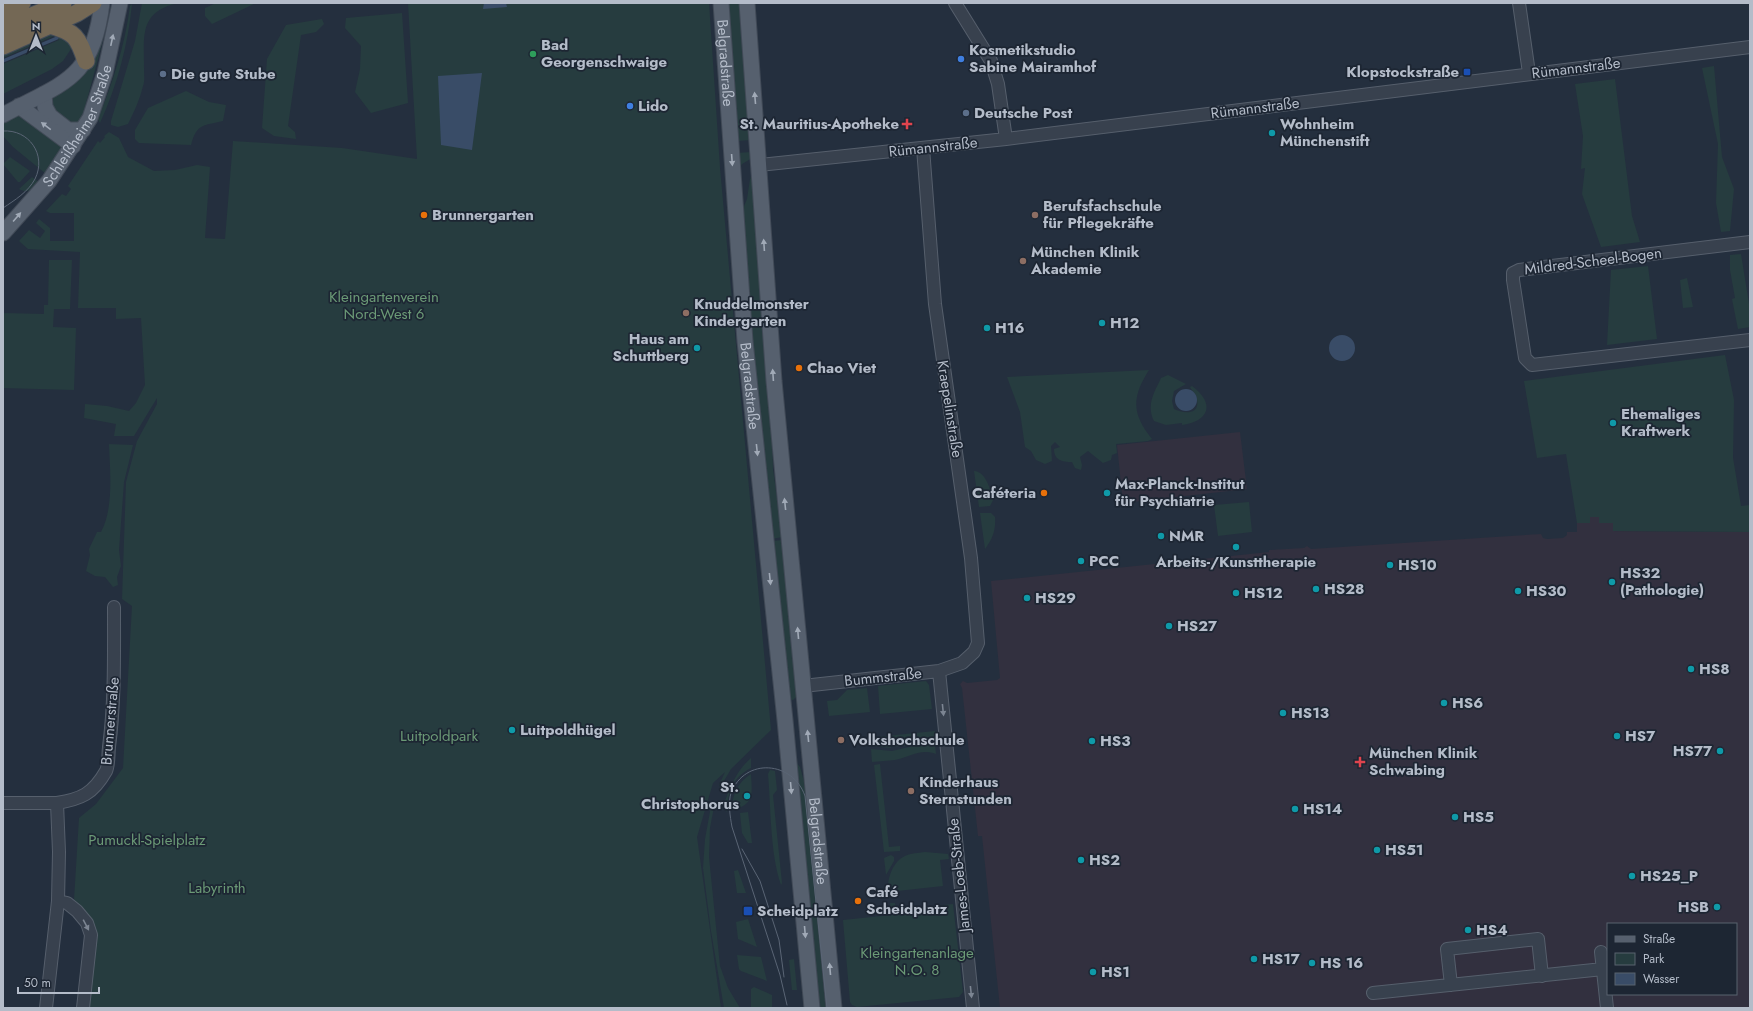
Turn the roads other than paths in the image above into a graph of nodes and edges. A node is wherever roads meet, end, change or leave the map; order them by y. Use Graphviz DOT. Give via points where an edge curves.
graph roads {
  1 [pos="22,3"];
  2 [pos="63,3"];
  3 [pos="93,3"];
  4 [pos="102,3"];
  5 [pos="120,3"];
  6 [pos="721,3"];
  7 [pos="747,3"];
  8 [pos="955,3"];
  9 [pos="1519,3"];
  10 [pos="3,11"];
  11 [pos="50,26"];
  12 [pos="3,28"];
  13 [pos="3,46"];
  14 [pos="1750,47"];
  15 [pos="86,61"];
  16 [pos="1529,74"];
  17 [pos="44,94"];
  18 [pos="19,106"];
  19 [pos="3,115"];
  20 [pos="83,130"];
  21 [pos="1006,139"];
  22 [pos="73,146"];
  23 [pos="923,148"];
  24 [pos="759,165"];
  25 [pos="3,233"];
  26 [pos="1750,242"];
  27 [pos="1750,340"];
  28 [pos="114,607"];
  29 [pos="962,662"];
  30 [pos="939,671"];
  31 [pos="803,692"];
  32 [pos="785,720"];
  33 [pos="3,802"];
  34 [pos="57,803"];
  35 [pos="58,901"];
  36 [pos="1601,952"];
  37 [pos="1603,969"];
  38 [pos="1542,976"];
  39 [pos="1451,985"];
  40 [pos="1373,993"];
  41 [pos="46,1008"];
  42 [pos="84,1008"];
  43 [pos="812,1008"];
  44 [pos="834,1008"];
  45 [pos="973,1008"];
  46 [pos="1607,1008"];
  1 -- 10 [label="highway"];
  2 -- 12 [label="highway"];
  3 -- 11 [label="highway"];
  4 -- 15 [label="main road, Schleißheimer Straße" via="95,42"];
  20 -- 5 [label="main road, Schleißheimer Straße, one-way" via="90,118 105,74"];
  6 -- 32 [label="main road, Belgradstraße, one-way" via="745,341"];
  24 -- 7 [label="main road, Belgradstraße, one-way"];
  8 -- 21 [label="street" via="991,61 998,84"];
  9 -- 16 [label="street"];
  11 -- 13 [label="highway"];
  11 -- 15 [label="highway" via="66,30 74,36 80,43"];
  14 -- 16 [label="street, Rümannstraße"];
  15 -- 17 [label="main road, Schleißheimer Straße" via="75,74"];
  16 -- 21 [label="street, Rümannstraße"];
  17 -- 18 [label="main road, Schleißheimer Straße"];
  17 -- 20 [label="main road" via="44,107 50,116 68,130"];
  18 -- 19 [label="main road, Schleißheimer Straße"];
  22 -- 18 [label="main road, one-way"];
  20 -- 22 [label="main road, Schleißheimer Straße"];
  21 -- 23 [label="street, Rümannstraße"];
  25 -- 22 [label="main road, Schleißheimer Straße, one-way" via="49,181"];
  23 -- 24 [label="street, Rümannstraße"];
  23 -- 29 [label="street, Kraepelinstraße" via="937,321 973,574 978,643 974,652"];
  31 -- 24 [label="main road, Belgradstraße, one-way" via="774,388"];
  26 -- 27 [label="street, Mildred-Scheel-Bogen" via="1519,270 1514,272 1513,280 1525,358 1532,365"];
  28 -- 34 [label="street, Brunnerstraße" via="114,678 107,770 88,793 76,800"];
  29 -- 30 [label="street, Bummstraße"];
  30 -- 31 [label="street, Bummstraße"];
  30 -- 45 [label="street, James-Loeb-Straße, one-way"];
  31 -- 32 [label="main road"];
  44 -- 31 [label="main road, Belgradstraße, one-way"];
  32 -- 43 [label="main road, Belgradstraße, one-way"];
  33 -- 34 [label="street, Brunnerstraße"];
  34 -- 35 [label="street"];
  35 -- 41 [label="street"];
  35 -- 42 [label="street, one-way" via="77,911 87,924 91,935"];
  36 -- 37 [label="street"];
  37 -- 38 [label="street"];
  37 -- 46 [label="street"];
  38 -- 39 [label="street"];
  38 -- 39 [label="street" via="1538,939 1447,949"];
  39 -- 40 [label="street"];
}
